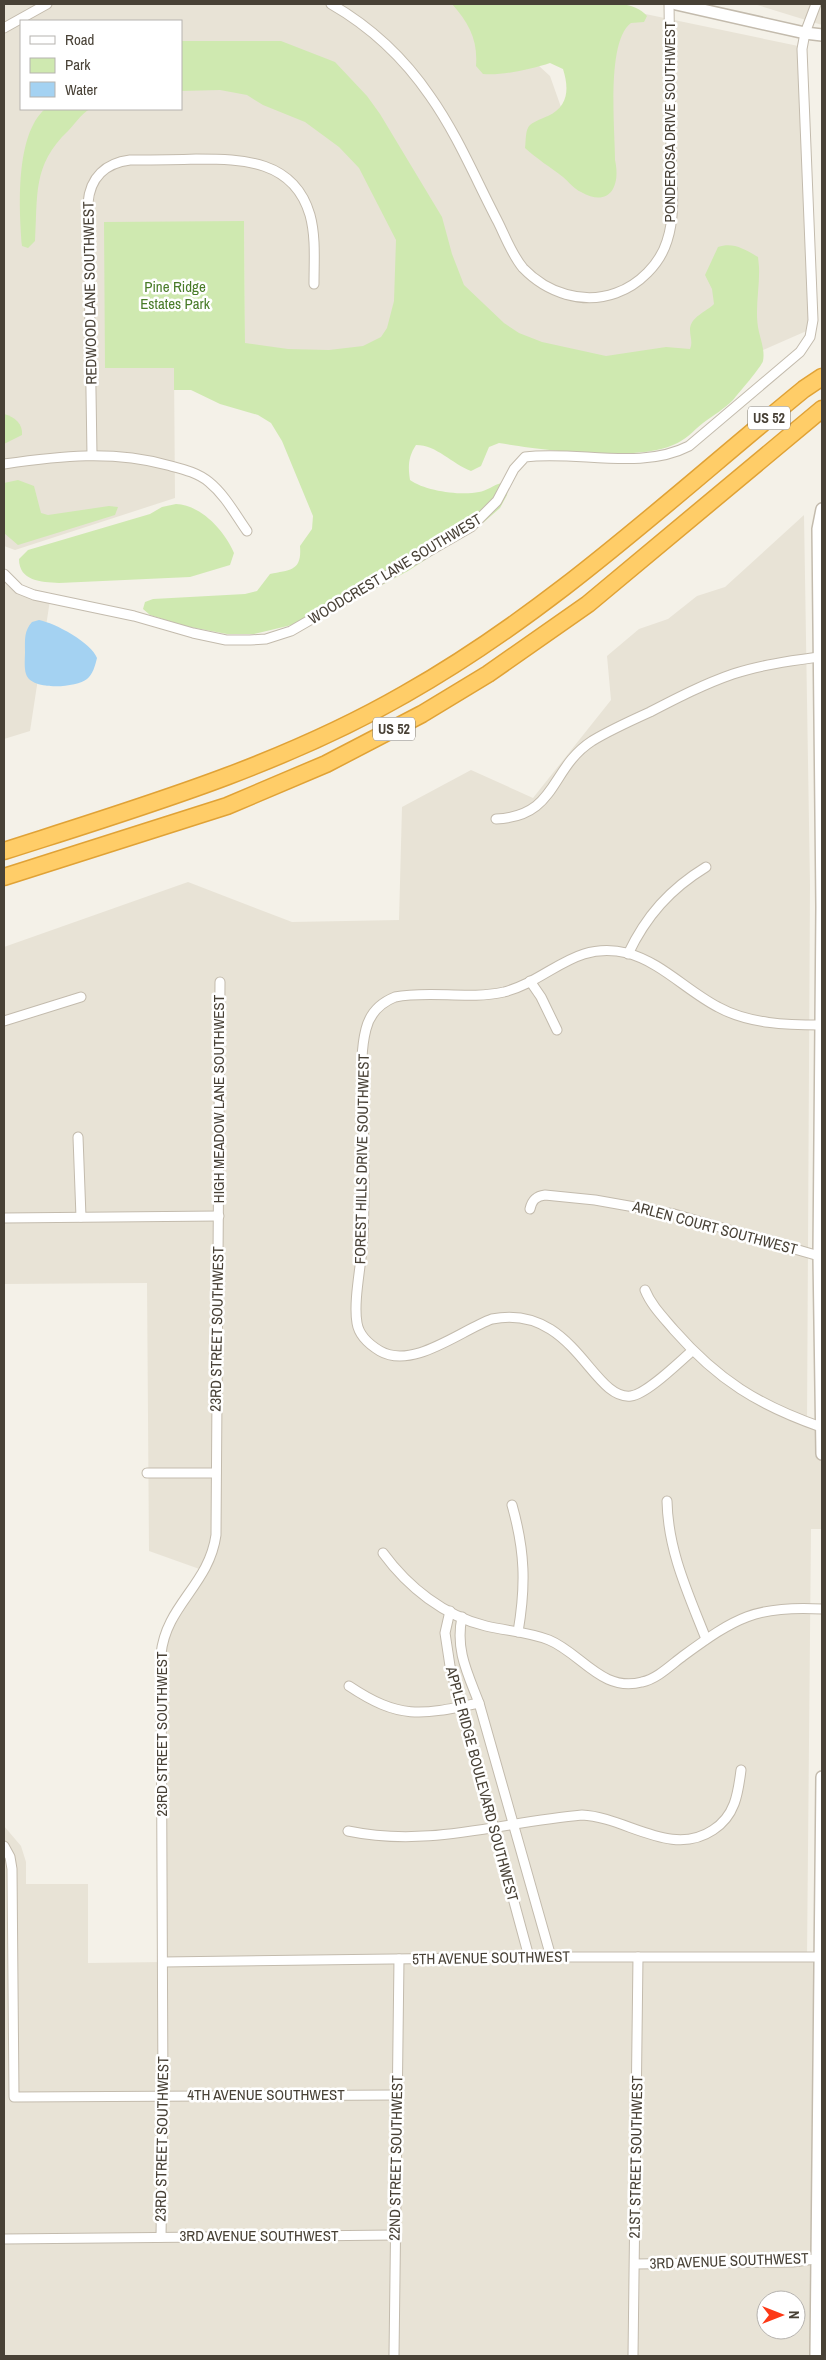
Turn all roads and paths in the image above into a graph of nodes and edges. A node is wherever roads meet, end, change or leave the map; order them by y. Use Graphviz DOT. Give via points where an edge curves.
graph roads {
  1 [pos="48,4"];
  2 [pos="331,4"];
  3 [pos="669,4"];
  4 [pos="676,4"];
  5 [pos="816,4"];
  6 [pos="4,28"];
  7 [pos="804,33"];
  8 [pos="822,35"];
  9 [pos="314,284"];
  10 [pos="822,378"];
  11 [pos="822,408"];
  12 [pos="92,454"];
  13 [pos="4,464"];
  14 [pos="822,509"];
  15 [pos="246,531"];
  16 [pos="4,574"];
  17 [pos="818,657"];
  18 [pos="496,819"];
  19 [pos="4,851"];
  20 [pos="706,867"];
  21 [pos="4,877"];
  22 [pos="628,954"];
  23 [pos="530,981"];
  24 [pos="220,982"];
  25 [pos="81,997"];
  26 [pos="4,1020"];
  27 [pos="821,1025"];
  28 [pos="557,1030"];
  29 [pos="78,1137"];
  30 [pos="530,1209"];
  31 [pos="218,1216"];
  32 [pos="81,1217"];
  33 [pos="4,1218"];
  34 [pos="819,1256"];
  35 [pos="645,1290"];
  36 [pos="692,1351"];
  37 [pos="821,1426"];
  38 [pos="822,1454"];
  39 [pos="147,1473"];
  40 [pos="216,1473"];
  41 [pos="667,1501"];
  42 [pos="512,1505"];
  43 [pos="383,1553"];
  44 [pos="822,1609"];
  45 [pos="450,1611"];
  46 [pos="462,1618"];
  47 [pos="518,1632"];
  48 [pos="706,1639"];
  49 [pos="349,1686"];
  50 [pos="479,1704"];
  51 [pos="462,1707"];
  52 [pos="741,1770"];
  53 [pos="822,1777"];
  54 [pos="512,1825"];
  55 [pos="494,1829"];
  56 [pos="348,1831"];
  57 [pos="822,1835"];
  58 [pos="4,1846"];
  59 [pos="529,1957"];
  60 [pos="550,1957"];
  61 [pos="638,1957"];
  62 [pos="820,1957"];
  63 [pos="399,1959"];
  64 [pos="163,1962"];
  65 [pos="821,2070"];
  66 [pos="163,2095"];
  67 [pos="397,2096"];
  68 [pos="395,2235"];
  69 [pos="161,2237"];
  70 [pos="4,2239"];
  71 [pos="820,2258"];
  72 [pos="635,2264"];
  73 [pos="394,2356"];
  74 [pos="633,2356"];
  75 [pos="816,2356"];
  1 -- 6 [label="street"];
  2 -- 3 [label="street, PONDEROSA DRIVE SOUTHWEST" via="382,40 430,96 524,268 550,289 570,296 588,297 616,293 632,285 650,269 667,242 672,207"];
  4 -- 7 [label="street"];
  5 -- 7 [label="street, WOODCREST LANE SOUTHWEST"];
  7 -- 8 [label="street"];
  7 -- 16 [label="street, WOODCREST LANE SOUTHWEST" via="802,49 813,320 810,337 800,352 689,446 671,454 646,457 525,457 514,469 497,501 470,527 291,631 266,638 226,640 134,616 50,600 19,589"];
  9 -- 12 [label="street, REDWOOD LANE SOUTHWEST" via="314,236 307,208 290,183 274,170 258,163 229,159 130,160 105,168 94,181 88,202"];
  10 -- 19 [label="highway, US 52" via="796,395 546,602 404,695 260,765"];
  11 -- 21 [label="highway, US 52" via="588,604 488,674 422,714 326,764 228,806"];
  12 -- 13 [label="street"];
  12 -- 15 [label="street" via="144,459 182,468 202,477 217,489"];
  14 -- 17 [label="street" via="818,528"];
  17 -- 18 [label="street" via="732,675 604,734 576,755 536,808 520,816"];
  17 -- 27 [label="street"];
  20 -- 22 [label="street" via="687,878 659,903"];
  22 -- 23 [label="street, FOREST HILLS DRIVE SOUTHWEST" via="605,951 577,955"];
  22 -- 27 [label="street, FOREST HILLS DRIVE SOUTHWEST" via="654,966 730,1013 775,1023"];
  23 -- 28 [label="street"];
  23 -- 36 [label="street, FOREST HILLS DRIVE SOUTHWEST" via="492,994 395,997 379,1006 369,1020 362,1070 363,1225 356,1316 359,1330 368,1343 381,1352 401,1357 416,1354 492,1319 531,1320 560,1335 608,1388 627,1396 645,1390"];
  24 -- 31 [label="street, HIGH MEADOW LANE SOUTHWEST"];
  25 -- 26 [label="street"];
  27 -- 34 [label="street"];
  29 -- 32 [label="street"];
  30 -- 34 [label="street, ARLEN COURT SOUTHWEST" via="532,1201 540,1195 633,1206 687,1217"];
  31 -- 32 [label="street"];
  31 -- 40 [label="street, 23RD STREET SOUTHWEST"];
  32 -- 33 [label="street"];
  34 -- 37 [label="street"];
  35 -- 36 [label="street" via="660,1314"];
  36 -- 37 [label="street" via="737,1388"];
  37 -- 38 [label="street"];
  39 -- 40 [label="street"];
  40 -- 64 [label="street, 23RD STREET SOUTHWEST" via="216,1535 212,1554 170,1622 162,1641"];
  41 -- 48 [label="street" via="667,1522 675,1561"];
  42 -- 47 [label="street" via="521,1535 524,1571"];
  43 -- 45 [label="street" via="408,1583"];
  44 -- 48 [label="street" via="790,1607 769,1610 731,1623"];
  45 -- 46 [label="street"];
  45 -- 51 [label="street, APPLE RIDGE BOULEVARD SOUTHWEST" via="446,1623 446,1648"];
  46 -- 47 [label="street"];
  46 -- 50 [label="street, APPLE RIDGE BOULEVARD SOUTHWEST" via="459,1648"];
  47 -- 48 [label="street" via="549,1640 606,1679 628,1684 653,1678"];
  49 -- 51 [label="street" via="381,1705 406,1712"];
  50 -- 51 [label="street"];
  50 -- 54 [label="street, APPLE RIDGE BOULEVARD SOUTHWEST"];
  51 -- 55 [label="street, APPLE RIDGE BOULEVARD SOUTHWEST"];
  52 -- 54 [label="street" via="736,1802 728,1816 710,1832 691,1840 663,1838 596,1816 568,1816"];
  53 -- 57 [label="street"];
  54 -- 55 [label="street"];
  54 -- 60 [label="street, APPLE RIDGE BOULEVARD SOUTHWEST"];
  55 -- 56 [label="street" via="415,1838"];
  55 -- 59 [label="street, APPLE RIDGE BOULEVARD SOUTHWEST"];
  57 -- 62 [label="street"];
  58 -- 66 [label="street, 4TH AVENUE SOUTHWEST" via="12,1869 14,2097"];
  59 -- 60 [label="street, 5TH AVENUE SOUTHWEST"];
  59 -- 63 [label="street, 5TH AVENUE SOUTHWEST"];
  60 -- 61 [label="street, 5TH AVENUE SOUTHWEST"];
  61 -- 62 [label="street, 5TH AVENUE SOUTHWEST"];
  61 -- 72 [label="street, 21ST STREET SOUTHWEST"];
  62 -- 65 [label="street"];
  63 -- 64 [label="street, 5TH AVENUE SOUTHWEST"];
  63 -- 67 [label="street, 22ND STREET SOUTHWEST"];
  64 -- 66 [label="street, 23RD STREET SOUTHWEST"];
  65 -- 71 [label="street"];
  66 -- 67 [label="street, 4TH AVENUE SOUTHWEST"];
  66 -- 69 [label="street, 23RD STREET SOUTHWEST"];
  67 -- 68 [label="street, 22ND STREET SOUTHWEST"];
  68 -- 69 [label="street, 3RD AVENUE SOUTHWEST"];
  68 -- 73 [label="street, 22ND STREET SOUTHWEST"];
  69 -- 70 [label="street, 3RD AVENUE SOUTHWEST"];
  71 -- 72 [label="street, 3RD AVENUE SOUTHWEST" via="793,2262"];
  71 -- 75 [label="street"];
  72 -- 74 [label="street, 21ST STREET SOUTHWEST"];
}
